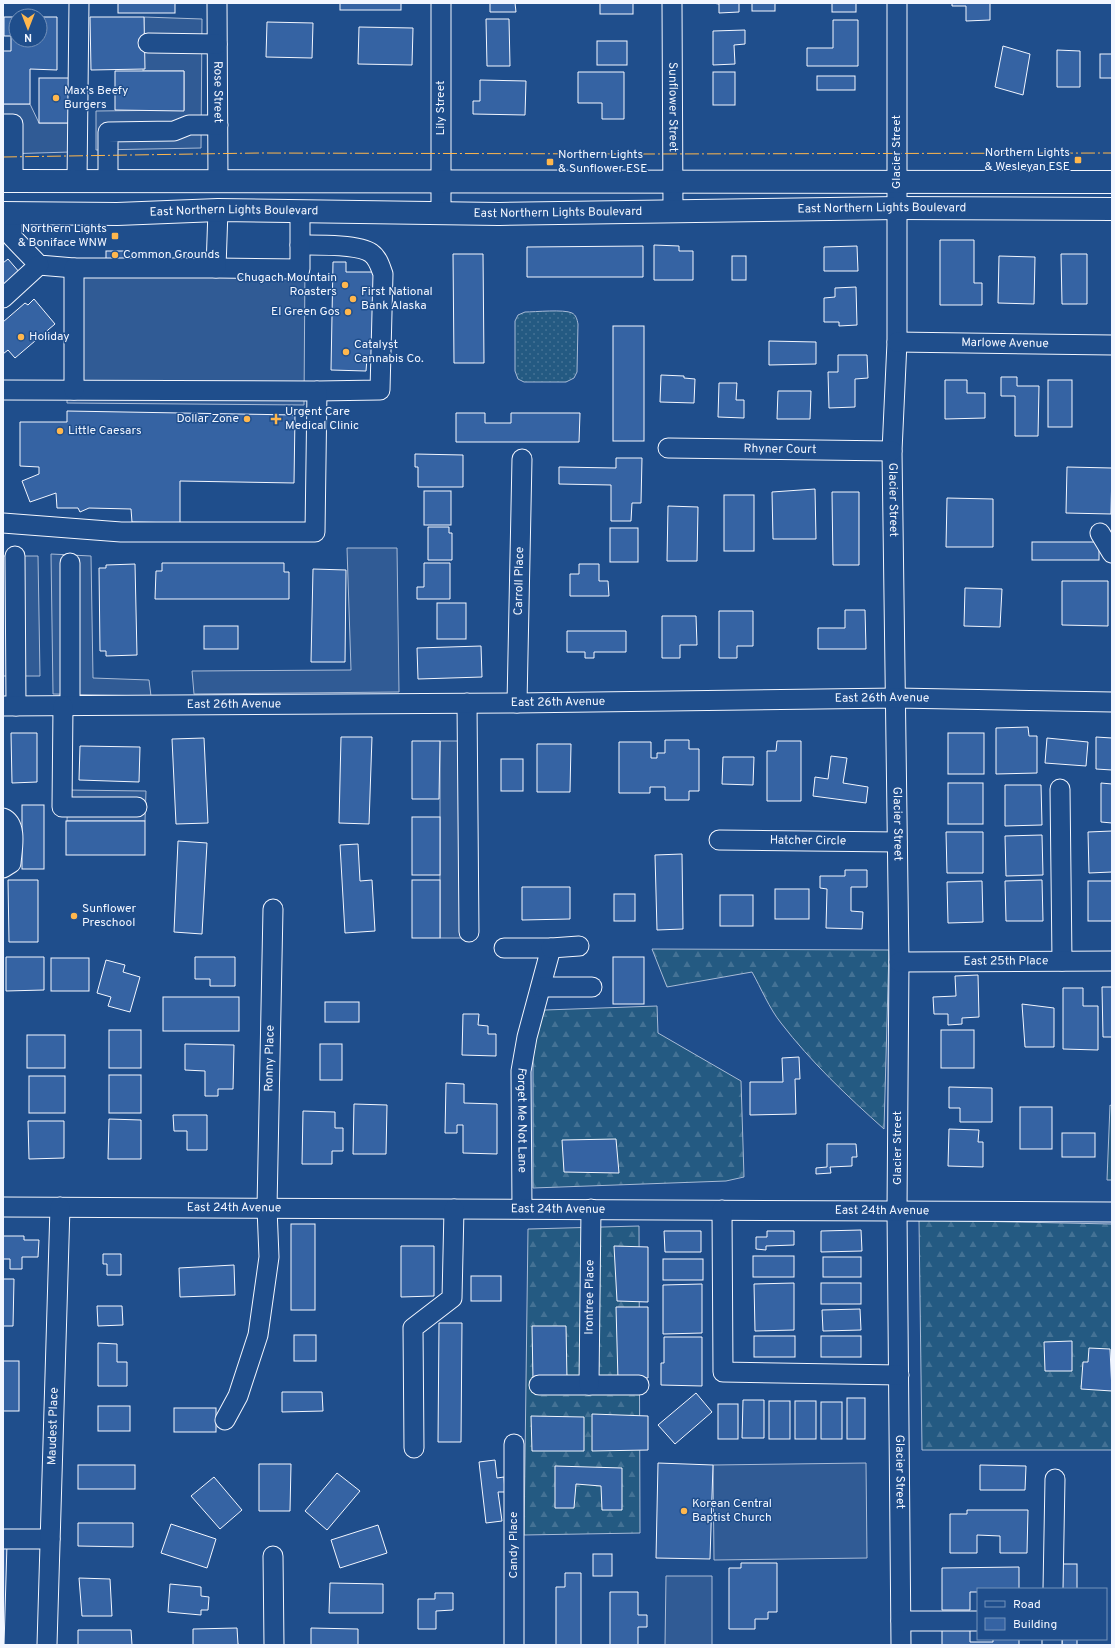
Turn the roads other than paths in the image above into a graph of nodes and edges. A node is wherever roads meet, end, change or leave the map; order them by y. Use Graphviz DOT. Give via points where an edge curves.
graph roads {
  1 [pos="79,3"];
  2 [pos="217,3"];
  3 [pos="441,3"];
  4 [pos="672,3"];
  5 [pos="897,3"];
  6 [pos="148,43"];
  7 [pos="218,44"];
  8 [pos="3,124"];
  9 [pos="218,125"];
  10 [pos="8,181"];
  11 [pos="77,181"];
  12 [pos="108,181"];
  13 [pos="218,181"];
  14 [pos="285,181"];
  15 [pos="441,182"];
  16 [pos="673,182"];
  17 [pos="897,182"];
  18 [pos="1112,182"];
  19 [pos="897,208"];
  20 [pos="1112,209"];
  21 [pos="218,210"];
  22 [pos="300,211"];
  23 [pos="673,211"];
  24 [pos="7,213"];
  25 [pos="441,213"];
  26 [pos="8,241"];
  27 [pos="300,245"];
  28 [pos="39,265"];
  29 [pos="74,268"];
  30 [pos="216,268"];
  31 [pos="3,294"];
  32 [pos="897,342"];
  33 [pos="1112,345"];
  34 [pos="3,390"];
  35 [pos="74,390"];
  36 [pos="317,391"];
  37 [pos="668,448"];
  38 [pos="892,451"];
  39 [pos="522,459"];
  40 [pos="3,523"];
  41 [pos="1100,532"];
  42 [pos="1112,553"];
  43 [pos="15,556"];
  44 [pos="70,563"];
  45 [pos="897,698"];
  46 [pos="1112,702"];
  47 [pos="467,703"];
  48 [pos="517,703"];
  49 [pos="9,706"];
  50 [pos="66,706"];
  51 [pos="1060,789"];
  52 [pos="137,807"];
  53 [pos="3,818"];
  54 [pos="719,840"];
  55 [pos="897,842"];
  56 [pos="3,868"];
  57 [pos="273,909"];
  58 [pos="469,932"];
  59 [pos="579,946"];
  60 [pos="504,948"];
  61 [pos="551,948"];
  62 [pos="1062,961"];
  63 [pos="1112,961"];
  64 [pos="900,962"];
  65 [pos="541,987"];
  66 [pos="592,987"];
  67 [pos="3,1207"];
  68 [pos="60,1207"];
  69 [pos="267,1208"];
  70 [pos="454,1209"];
  71 [pos="522,1209"];
  72 [pos="591,1209"];
  73 [pos="722,1210"];
  74 [pos="897,1211"];
  75 [pos="1112,1212"];
  76 [pos="899,1375"];
  77 [pos="539,1385"];
  78 [pos="589,1385"];
  79 [pos="639,1385"];
  80 [pos="225,1420"];
  81 [pos="514,1444"];
  82 [pos="414,1448"];
  83 [pos="1055,1479"];
  84 [pos="3,1539"];
  85 [pos="50,1539"];
  86 [pos="272,1556"];
  87 [pos="1053,1588"];
  88 [pos="977,1621"];
  89 [pos="901,1622"];
  90 [pos="46,1645"];
  91 [pos="274,1645"];
  92 [pos="514,1645"];
  93 [pos="901,1645"];
  1 -- 11 [label="street"];
  2 -- 7 [label="street, Rose Street"];
  3 -- 15 [label="street, Lily Street"];
  4 -- 16 [label="street, Sunflower Street"];
  5 -- 17 [label="street, Glacier Street"];
  6 -- 7 [label="street"];
  7 -- 9 [label="street, Rose Street"];
  8 -- 10 [label="street" via="13,124"];
  9 -- 12 [label="street" via="190,125 174,131 108,132"];
  9 -- 13 [label="street, Rose Street"];
  10 -- 11 [label="main road"];
  11 -- 12 [label="main road"];
  12 -- 13 [label="main road"];
  13 -- 14 [label="main road"];
  14 -- 15 [label="main road"];
  14 -- 21 [label="main road" via="266,191 228,201"];
  15 -- 16 [label="main road"];
  15 -- 25 [label="street, Lily Street"];
  16 -- 17 [label="main road"];
  16 -- 23 [label="street, Sunflower Street"];
  17 -- 18 [label="main road"];
  17 -- 19 [label="street, Glacier Street"];
  19 -- 20 [label="main road, East Northern Lights Boulevard"];
  19 -- 23 [label="main road, East Northern Lights Boulevard"];
  19 -- 32 [label="street, Glacier Street"];
  21 -- 22 [label="main road, East Northern Lights Boulevard"];
  21 -- 24 [label="main road, East Northern Lights Boulevard" via="117,214"];
  21 -- 30 [label="street"];
  22 -- 25 [label="main road, East Northern Lights Boulevard"];
  22 -- 27 [label="street"];
  23 -- 25 [label="main road, East Northern Lights Boulevard"];
  24 -- 26 [label="street"];
  26 -- 28 [label="street"];
  27 -- 30 [label="street" via="300,269"];
  27 -- 36 [label="street" via="356,247 370,252 378,260 383,274 380,390"];
  28 -- 29 [label="street"];
  28 -- 31 [label="street"];
  29 -- 30 [label="street"];
  29 -- 35 [label="street"];
  32 -- 33 [label="street, Marlowe Avenue"];
  32 -- 38 [label="street, Glacier Street"];
  34 -- 35 [label="street"];
  35 -- 36 [label="street"];
  36 -- 40 [label="street" via="315,532 121,532"];
  37 -- 38 [label="street, Rhyner Court"];
  38 -- 45 [label="street, Glacier Street"];
  39 -- 48 [label="street, Carroll Place"];
  41 -- 42 [label="street"];
  43 -- 49 [label="street"];
  44 -- 50 [label="street"];
  45 -- 46 [label="street, East 26th Avenue"];
  45 -- 48 [label="street, East 26th Avenue"];
  45 -- 55 [label="street, Glacier Street"];
  47 -- 48 [label="street, East 26th Avenue"];
  47 -- 50 [label="street, East 26th Avenue"];
  47 -- 58 [label="street"];
  49 -- 50 [label="street, East 26th Avenue"];
  50 -- 52 [label="street" via="62,807"];
  51 -- 62 [label="street"];
  53 -- 56 [label="street" via="12,829 11,863"];
  54 -- 55 [label="street, Hatcher Circle"];
  55 -- 64 [label="street, Glacier Street"];
  57 -- 69 [label="street, Ronny Place"];
  59 -- 61 [label="street"];
  60 -- 61 [label="street"];
  61 -- 65 [label="street, Forget Me Not Lane"];
  62 -- 63 [label="street, East 25th Place"];
  62 -- 64 [label="street, East 25th Place"];
  64 -- 74 [label="street, Glacier Street"];
  65 -- 66 [label="street"];
  65 -- 71 [label="street, Forget Me Not Lane" via="527,1037 521,1071"];
  67 -- 68 [label="street, East 24th Avenue"];
  68 -- 69 [label="street, East 24th Avenue"];
  68 -- 85 [label="street, Maudest Place"];
  69 -- 70 [label="street, East 24th Avenue"];
  69 -- 80 [label="street, Ronny Place" via="269,1258 258,1335 238,1396"];
  70 -- 71 [label="street, East 24th Avenue"];
  70 -- 82 [label="street" via="452,1298 413,1328"];
  71 -- 72 [label="street, East 24th Avenue"];
  72 -- 73 [label="street, East 24th Avenue"];
  72 -- 78 [label="street, Irontree Place"];
  73 -- 74 [label="street, East 24th Avenue"];
  73 -- 76 [label="street" via="723,1372"];
  74 -- 75 [label="street, East 24th Avenue"];
  74 -- 76 [label="street, Glacier Street"];
  76 -- 89 [label="street, Glacier Street"];
  77 -- 78 [label="street"];
  78 -- 79 [label="street"];
  81 -- 92 [label="street, Candy Place"];
  83 -- 87 [label="street"];
  84 -- 85 [label="street"];
  85 -- 90 [label="street, Maudest Place"];
  86 -- 91 [label="street"];
  88 -- 89 [label="street"];
  89 -- 93 [label="street, Glacier Street"];
}
